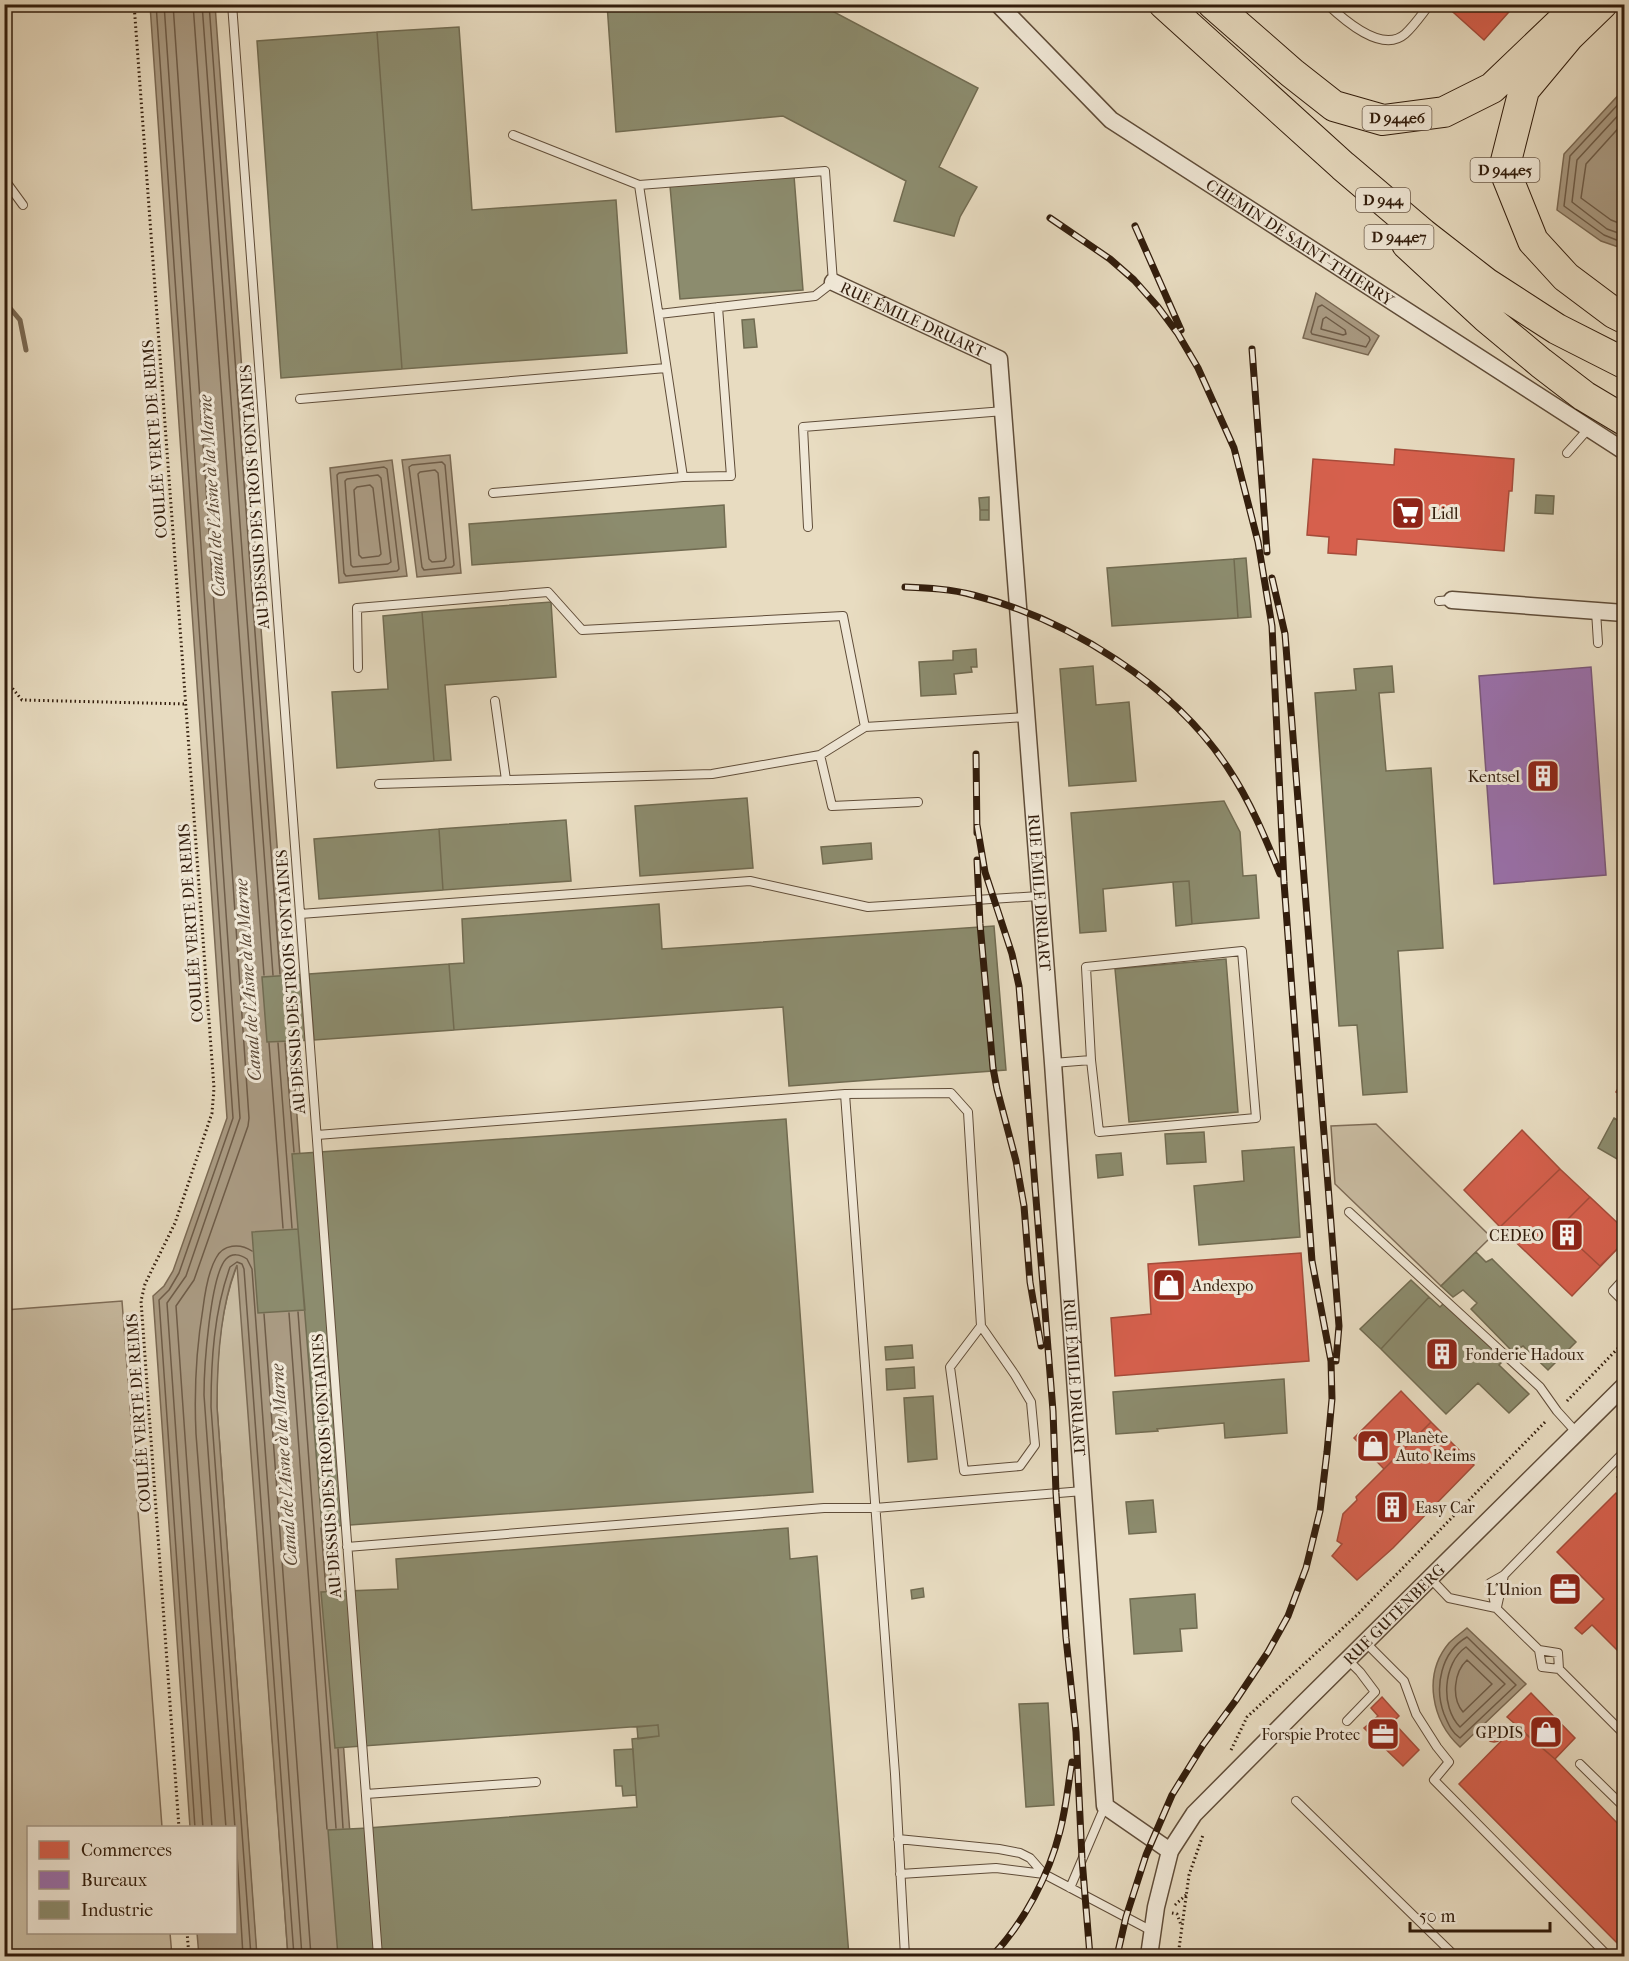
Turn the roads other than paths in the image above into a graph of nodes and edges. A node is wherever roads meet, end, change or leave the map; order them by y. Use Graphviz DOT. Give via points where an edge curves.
graph roads {
  1 [pos="232,4"];
  2 [pos="998,4"];
  3 [pos="1164,4"];
  4 [pos="1213,4"];
  5 [pos="1327,4"];
  6 [pos="1430,4"];
  7 [pos="1602,4"];
  8 [pos="1576,8"];
  9 [pos="1193,17"];
  10 [pos="513,135"];
  11 [pos="4,179"];
  12 [pos="639,186"];
  13 [pos="23,205"];
  14 [pos="833,282"];
  15 [pos="718,307"];
  16 [pos="658,314"];
  17 [pos="1624,318"];
  18 [pos="1624,341"];
  19 [pos="1624,363"];
  20 [pos="666,368"];
  21 [pos="300,399"];
  22 [pos="1004,411"];
  23 [pos="1624,420"];
  24 [pos="1589,428"];
  25 [pos="1624,451"];
  26 [pos="1567,453"];
  27 [pos="683,477"];
  28 [pos="493,493"];
  29 [pos="808,527"];
  30 [pos="1445,600"];
  31 [pos="1596,611"];
  32 [pos="1624,613"];
  33 [pos="1598,643"];
  34 [pos="358,668"];
  35 [pos="495,701"];
  36 [pos="1026,717"];
  37 [pos="865,727"];
  38 [pos="820,754"];
  39 [pos="506,780"];
  40 [pos="379,784"];
  41 [pos="918,802"];
  42 [pos="1039,896"];
  43 [pos="300,914"];
  44 [pos="1092,1060"];
  45 [pos="1053,1063"];
  46 [pos="845,1094"];
  47 [pos="317,1135"];
  48 [pos="1349,1212"];
  49 [pos="1624,1279"];
  50 [pos="1624,1302"];
  51 [pos="981,1326"];
  52 [pos="1624,1386"];
  53 [pos="1577,1433"];
  54 [pos="1624,1452"];
  55 [pos="1083,1491"];
  56 [pos="875,1508"];
  57 [pos="347,1547"];
  58 [pos="1430,1578"];
  59 [pos="1496,1608"];
  60 [pos="1365,1642"];
  61 [pos="1539,1650"];
  62 [pos="1348,1660"];
  63 [pos="1559,1669"];
  64 [pos="1347,1721"];
  65 [pos="1624,1734"];
  66 [pos="1580,1764"];
  67 [pos="536,1782"];
  68 [pos="366,1794"];
  69 [pos="1296,1801"];
  70 [pos="1105,1806"];
  71 [pos="1624,1807"];
  72 [pos="898,1839"];
  73 [pos="1170,1851"];
  74 [pos="900,1874"];
  75 [pos="1044,1874"];
  76 [pos="1070,1888"];
  77 [pos="1152,1931"];
  78 [pos="378,1956"];
  79 [pos="905,1956"];
  80 [pos="1149,1956"];
  81 [pos="1455,1956"];
  82 [pos="1608,1956"];
  1 -- 43 [label="lane, AU-DESSUS DES TROIS FONTAINES"];
  2 -- 24 [label="street, CHEMIN DE SAINT-THIERRY" via="1111,120"];
  3 -- 9 [label="highway, D 944"];
  4 -- 8 [label="highway, D 944e6" via="1334,106 1383,120 1444,112 1492,88"];
  5 -- 6 [label="lane" via="1369,37 1388,40 1403,36"];
  7 -- 17 [label="highway, D 944e5" via="1524,90 1504,169 1533,240 1566,277"];
  9 -- 18 [label="highway, D 944" via="1425,212 1498,268 1576,317"];
  9 -- 19 [label="highway, D 944" via="1343,166 1423,234 1477,276 1557,329"];
  9 -- 23 [label="highway, D 944e7" via="1248,92 1337,179 1486,318 1584,396"];
  10 -- 12 [label="lane"];
  11 -- 13 [label="lane"];
  12 -- 14 [label="lane" via="825,171"];
  12 -- 16 [label="lane"];
  14 -- 15 [label="lane" via="815,296"];
  14 -- 22 [label="street, RUE ÉMILE DRUART" via="999,359"];
  15 -- 16 [label="lane"];
  15 -- 27 [label="lane" via="731,476"];
  16 -- 20 [label="lane"];
  20 -- 21 [label="lane"];
  20 -- 27 [label="lane"];
  22 -- 29 [label="lane" via="803,427"];
  22 -- 36 [label="street, RUE ÉMILE DRUART"];
  24 -- 25 [label="street, CHEMIN DE SAINT-THIERRY"];
  24 -- 26 [label="lane"];
  27 -- 28 [label="lane"];
  30 -- 31 [label="street"];
  31 -- 32 [label="street"];
  31 -- 33 [label="lane"];
  34 -- 37 [label="lane" via="357,608 548,592 582,630 843,616"];
  35 -- 39 [label="lane"];
  36 -- 37 [label="lane"];
  36 -- 42 [label="street, RUE ÉMILE DRUART"];
  37 -- 38 [label="lane"];
  38 -- 39 [label="lane" via="712,774"];
  38 -- 41 [label="lane" via="832,806"];
  39 -- 40 [label="lane"];
  42 -- 43 [label="lane" via="868,907 750,881"];
  42 -- 45 [label="street, RUE ÉMILE DRUART"];
  43 -- 47 [label="lane, AU-DESSUS DES TROIS FONTAINES"];
  44 -- 44 [label="lane" via="1086,967 1242,951 1256,1118 1099,1132"];
  44 -- 45 [label="lane"];
  45 -- 55 [label="street, RUE ÉMILE DRUART"];
  46 -- 47 [label="lane"];
  46 -- 51 [label="lane" via="951,1093 968,1112"];
  46 -- 56 [label="lane"];
  47 -- 57 [label="lane, AU-DESSUS DES TROIS FONTAINES"];
  48 -- 53 [label="lane" via="1540,1387"];
  49 -- 50 [label="lane" via="1613,1291"];
  51 -- 51 [label="lane" via="1031,1402 1035,1445 1020,1466 963,1471 951,1367"];
  52 -- 53 [label="street, RUE GUTENBERG"];
  53 -- 58 [label="street, RUE GUTENBERG"];
  54 -- 59 [label="lane" via="1504,1575 1490,1582"];
  55 -- 56 [label="lane"];
  55 -- 70 [label="street, RUE ÉMILE DRUART"];
  56 -- 57 [label="lane" via="824,1508"];
  56 -- 72 [label="lane"];
  57 -- 68 [label="lane, AU-DESSUS DES TROIS FONTAINES"];
  58 -- 59 [label="lane" via="1449,1598"];
  58 -- 60 [label="street, RUE GUTENBERG"];
  59 -- 61 [label="lane"];
  60 -- 62 [label="street, RUE GUTENBERG"];
  60 -- 82 [label="lane" via="1404,1682 1416,1714 1449,1762 1434,1780"];
  61 -- 63 [label="lane" via="1542,1667"];
  61 -- 63 [label="lane" via="1558,1653"];
  62 -- 64 [label="lane" via="1375,1692"];
  62 -- 73 [label="street, RUE GUTENBERG" via="1194,1814"];
  63 -- 65 [label="lane"];
  66 -- 71 [label="lane"];
  67 -- 68 [label="lane"];
  68 -- 78 [label="lane, AU-DESSUS DES TROIS FONTAINES"];
  69 -- 81 [label="lane"];
  70 -- 73 [label="street"];
  70 -- 76 [label="lane"];
  72 -- 74 [label="lane"];
  72 -- 75 [label="lane" via="1020,1853"];
  73 -- 77 [label="street"];
  74 -- 75 [label="lane" via="996,1868"];
  74 -- 79 [label="lane"];
  75 -- 76 [label="lane"];
  76 -- 77 [label="lane"];
  77 -- 80 [label="street"];
}
